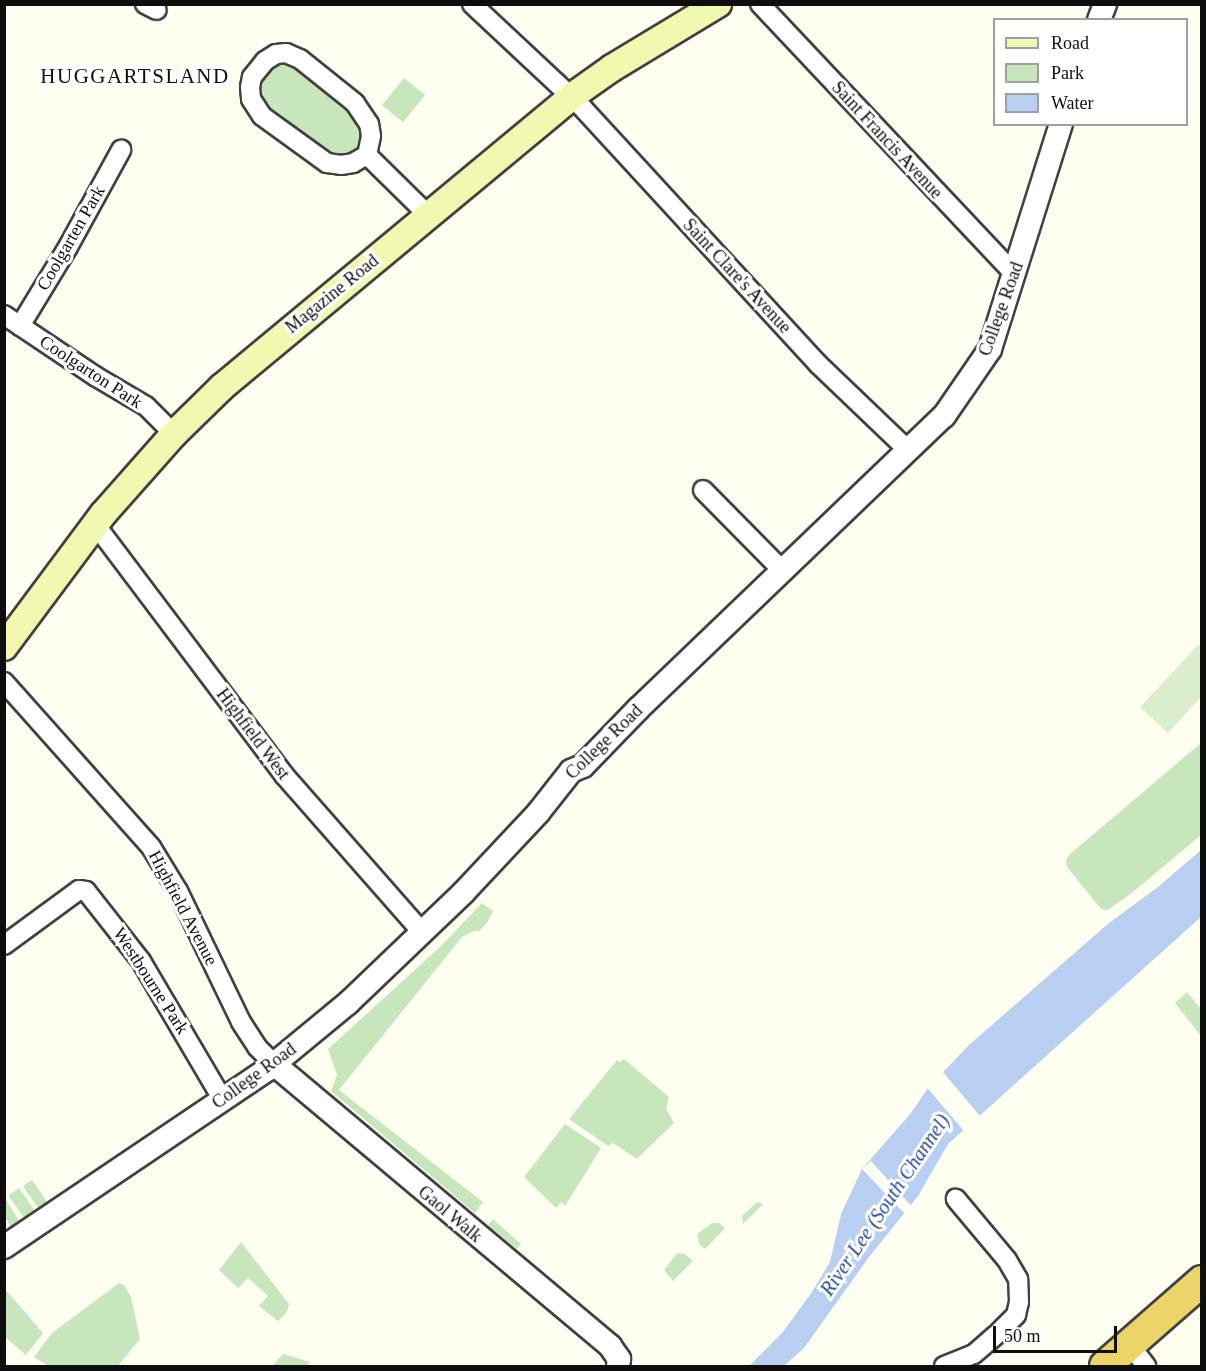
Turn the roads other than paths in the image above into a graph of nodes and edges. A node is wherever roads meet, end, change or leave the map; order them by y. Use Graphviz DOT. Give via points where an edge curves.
graph roads {
  1 [pos="472,4"];
  2 [pos="718,4"];
  3 [pos="760,4"];
  4 [pos="571,97"];
  5 [pos="1060,126"];
  6 [pos="121,150"];
  7 [pos="367,155"];
  8 [pos="428,215"];
  9 [pos="1014,274"];
  10 [pos="4,315"];
  11 [pos="20,326"];
  12 [pos="174,434"];
  13 [pos="908,450"];
  14 [pos="703,490"];
  15 [pos="95,524"];
  16 [pos="782,570"];
  17 [pos="4,647"];
  18 [pos="4,682"];
  19 [pos="423,933"];
  20 [pos="4,945"];
  21 [pos="274,1064"];
  22 [pos="224,1100"];
  23 [pos="956,1199"];
  24 [pos="4,1247"];
  25 [pos="1202,1281"];
  26 [pos="1138,1355"];
  27 [pos="618,1366"];
  28 [pos="944,1366"];
  29 [pos="1105,1366"];
  1 -- 4 [label="street, Saint Clare's Avenue"];
  2 -- 4 [label="main road, Magazine Road"];
  3 -- 9 [label="street, Saint Francis Avenue"];
  4 -- 8 [label="main road, Magazine Road"];
  4 -- 13 [label="street, Saint Clare's Avenue" via="818,364"];
  5 -- 9 [label="street, College Road"];
  6 -- 11 [label="street, Coolgarten Park"];
  7 -- 7 [label="street" via="369,124 355,103 300,58 276,54 252,77 251,99 262,116 327,163 347,164"];
  7 -- 8 [label="street"];
  8 -- 12 [label="main road, Magazine Road" via="278,338"];
  9 -- 13 [label="street, College Road" via="982,363 945,414"];
  10 -- 11 [label="street, Coolgarton Park"];
  11 -- 12 [label="street, Coolgarton Park" via="146,406"];
  12 -- 15 [label="main road, Magazine Road"];
  13 -- 16 [label="street, College Road"];
  14 -- 16 [label="street"];
  15 -- 17 [label="main road, Magazine Road"];
  15 -- 19 [label="street, Highfield West" via="289,781"];
  16 -- 19 [label="street, College Road" via="580,768 571,771 538,813"];
  18 -- 21 [label="street, Highfield Avenue" via="158,857 241,1022"];
  19 -- 21 [label="street, College Road" via="348,1003"];
  20 -- 22 [label="street, Westbourne Park" via="79,890 86,891 141,961"];
  21 -- 22 [label="street, College Road"];
  21 -- 27 [label="street, Gaol Walk" via="610,1346 619,1359"];
  22 -- 24 [label="street, College Road"];
  23 -- 28 [label="street" via="1010,1265 1019,1285 1019,1302 1016,1315 974,1354"];
  25 -- 26 [label="highway"];
  26 -- 29 [label="highway"];
}
